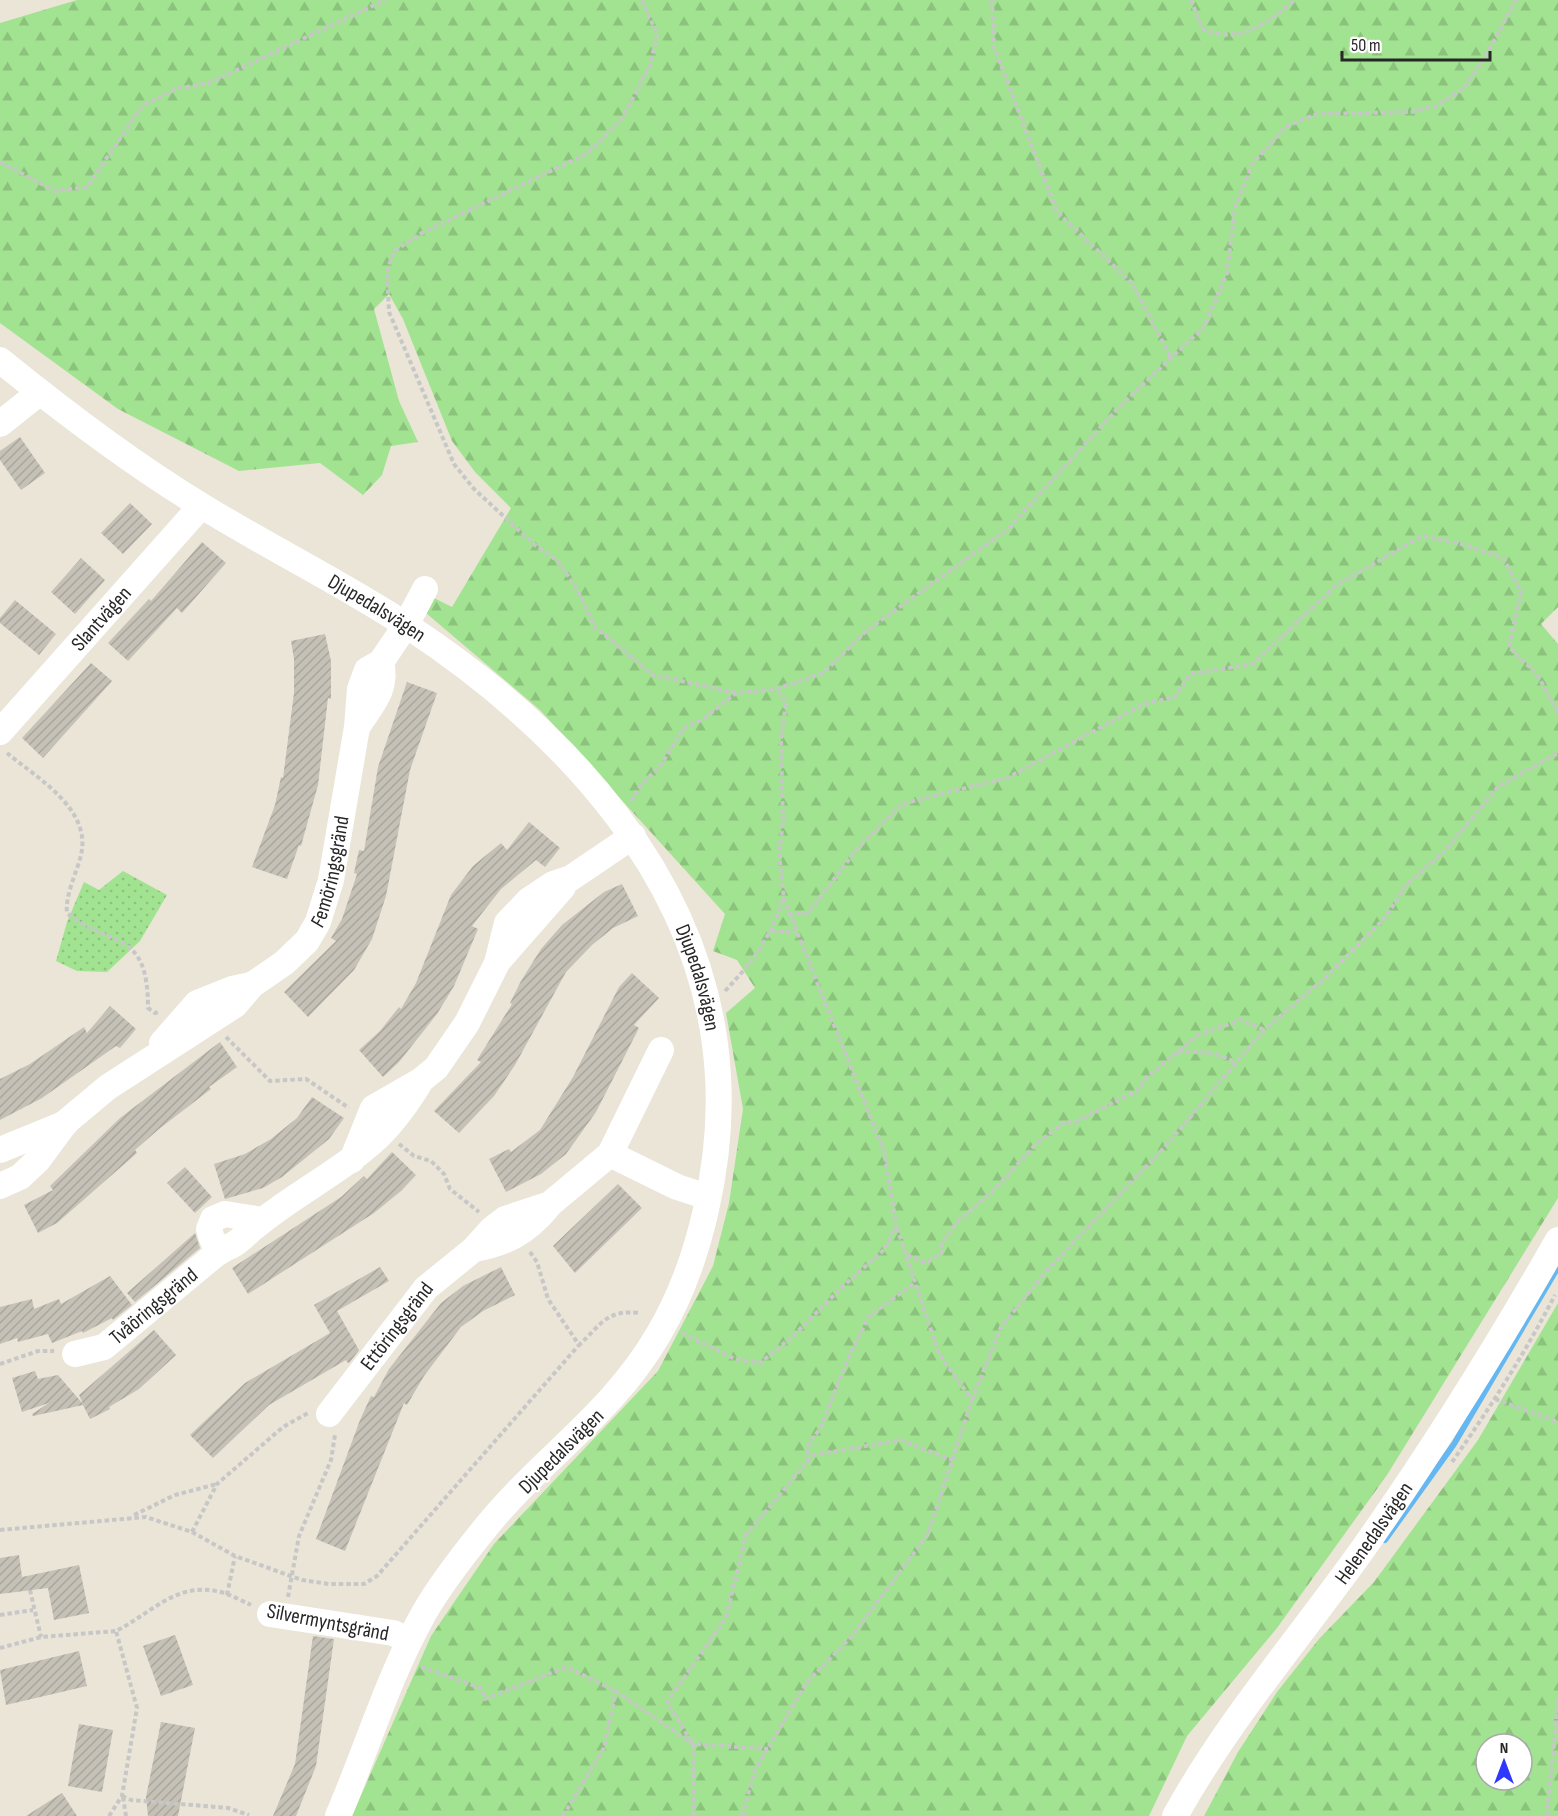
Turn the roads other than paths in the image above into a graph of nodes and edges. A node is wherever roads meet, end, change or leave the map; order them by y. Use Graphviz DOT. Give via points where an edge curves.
graph roads {
  1 [pos="0,360"];
  2 [pos="40,392"];
  3 [pos="0,424"];
  4 [pos="201,506"];
  5 [pos="425,589"];
  6 [pos="406,626"];
  7 [pos="0,732"];
  8 [pos="633,836"];
  9 [pos="661,1050"];
  10 [pos="66,1122"];
  11 [pos="0,1150"];
  12 [pos="610,1154"];
  13 [pos="3,1179"];
  14 [pos="708,1197"];
  15 [pos="1558,1240"];
  16 [pos="75,1354"];
  17 [pos="330,1414"];
  18 [pos="270,1614"];
  19 [pos="405,1650"];
  20 [pos="338,1816"];
  21 [pos="1174,1816"];
  1 -- 2 [label="street, Djupedalsvägen"];
  2 -- 3 [label="street"];
  2 -- 4 [label="street, Djupedalsvägen"];
  4 -- 6 [label="street, Djupedalsvägen"];
  4 -- 7 [label="street, Slantvägen"];
  5 -- 6 [label="street, Femöringsgränd"];
  6 -- 8 [label="street, Djupedalsvägen" via="467,668 527,717 564,753"];
  6 -- 10 [label="street, Femöringsgränd" via="381,662 385,676 377,698 357,727 331,880 318,922 307,941 252,985 235,1005 202,1015"];
  8 -- 14 [label="street, Djupedalsvägen" via="685,930 707,999 719,1095 715,1168"];
  8 -- 16 [label="street, Tvåöringsgränd" via="571,878 497,963 467,1023 436,1068 420,1082 400,1115 375,1126 352,1160 262,1220 225,1214 213,1219 209,1228 213,1241 228,1247 104,1347"];
  9 -- 12 [label="street"];
  10 -- 11 [label="street, Femöringsgränd"];
  10 -- 13 [label="street, Femöringsgränd" via="20,1177"];
  12 -- 14 [label="street"];
  12 -- 17 [label="street, Ettöringsgränd" via="550,1204 536,1221 505,1231 491,1246 474,1249 426,1288"];
  14 -- 19 [label="street, Djupedalsvägen" via="677,1296 658,1336 605,1408 488,1524 426,1609"];
  15 -- 21 [label="street, Helenedalsvägen" via="1444,1432 1364,1548 1247,1701"];
  18 -- 19 [label="street, Silvermyntsgränd" via="393,1633"];
  19 -- 20 [label="street, Djupedalsvägen"];
}
